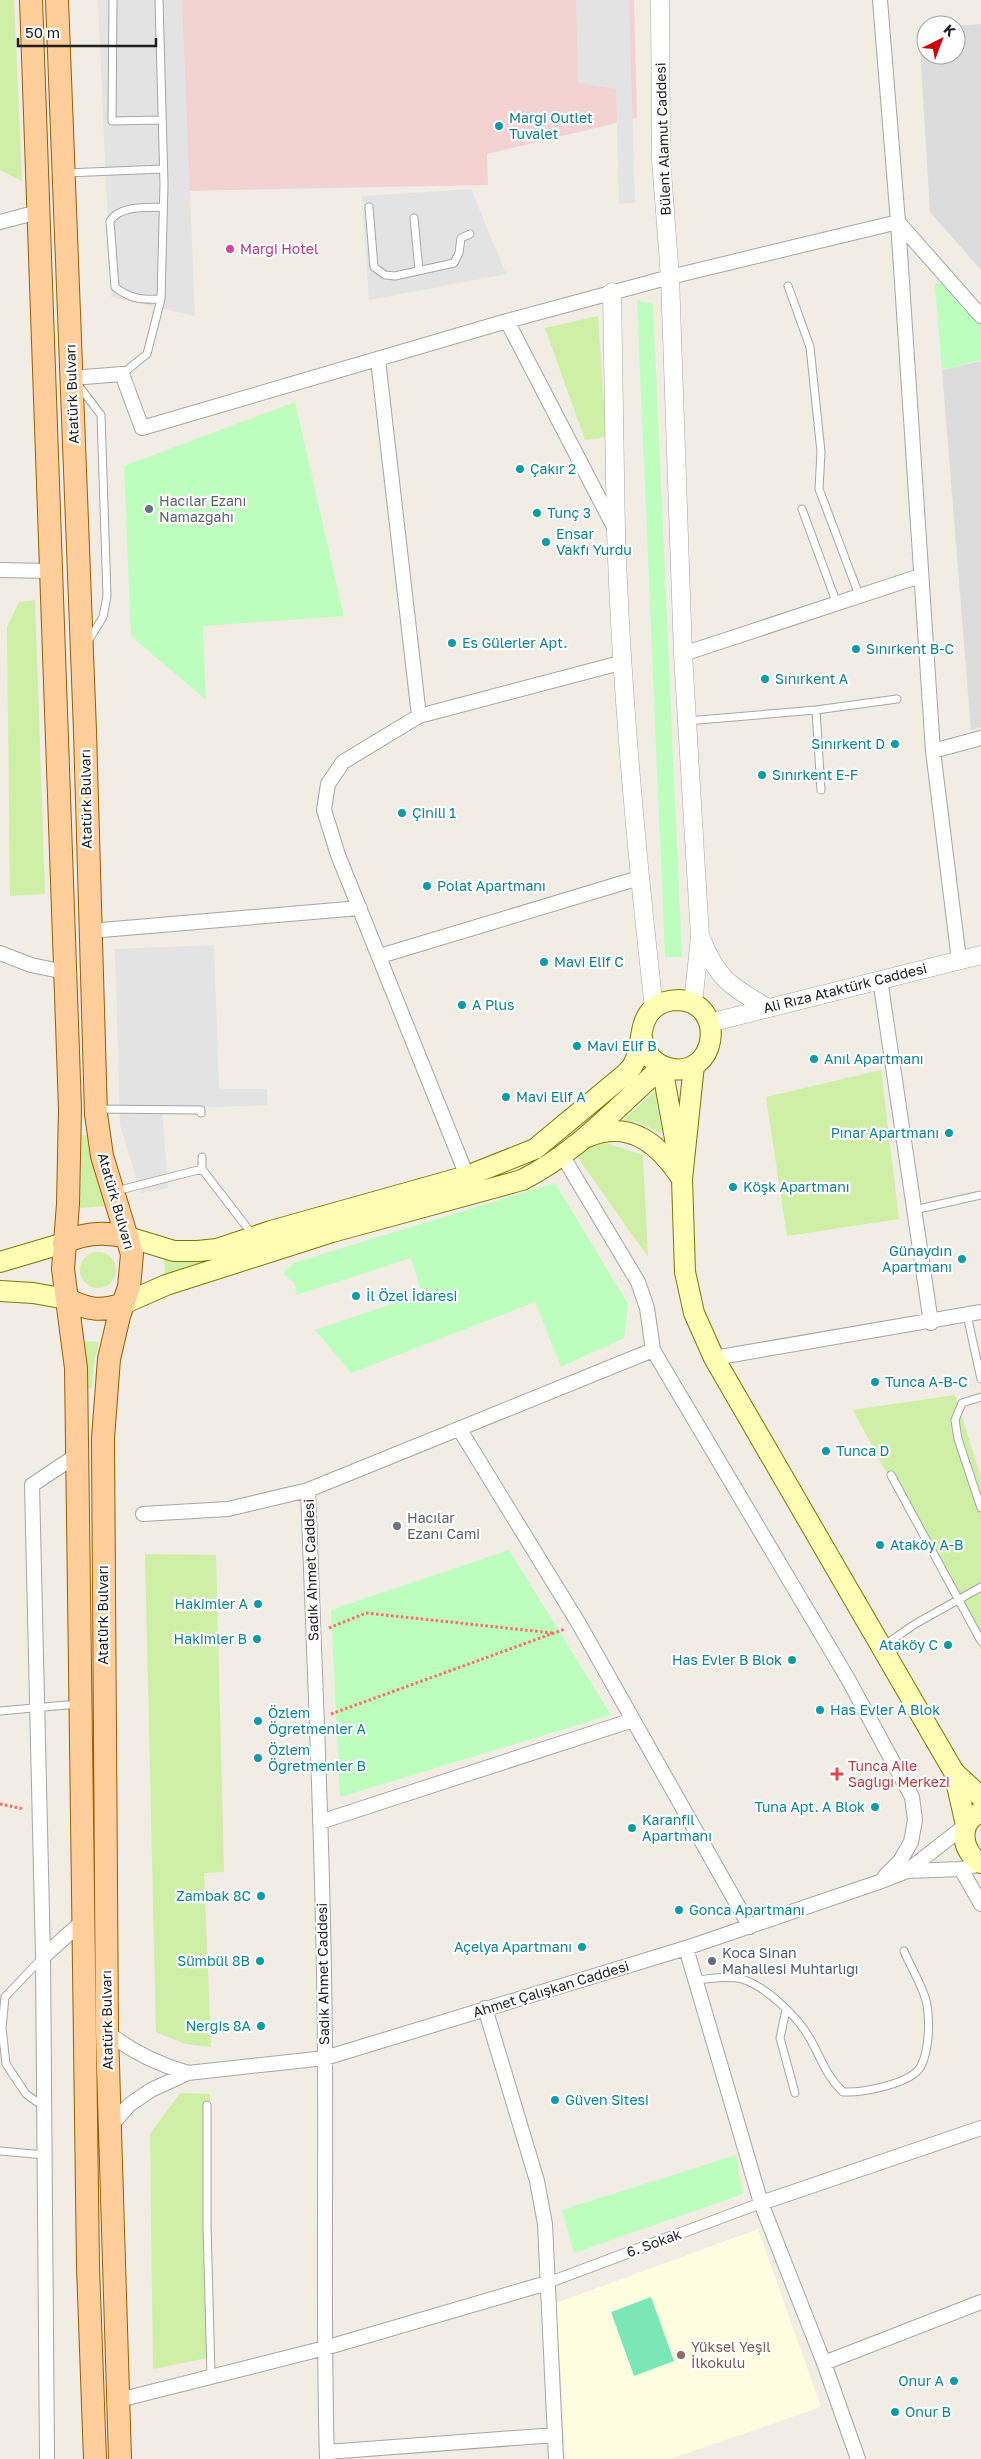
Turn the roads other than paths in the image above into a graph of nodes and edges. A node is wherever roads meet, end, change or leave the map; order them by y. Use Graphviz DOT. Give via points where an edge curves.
graph roads {
  1 [pos="31,0"];
  2 [pos="57,0"];
  3 [pos="114,0"];
  4 [pos="159,0"];
  5 [pos="660,0"];
  6 [pos="880,0"];
  7 [pos="161,120"];
  8 [pos="163,169"];
  9 [pos="64,173"];
  10 [pos="370,207"];
  11 [pos="163,208"];
  12 [pos="38,212"];
  13 [pos="414,218"];
  14 [pos="0,222"];
  15 [pos="898,222"];
  16 [pos="470,234"];
  17 [pos="419,270"];
  18 [pos="670,277"];
  19 [pos="788,286"];
  20 [pos="612,292"];
  21 [pos="161,299"];
  22 [pos="981,316"];
  23 [pos="507,321"];
  24 [pos="378,360"];
  25 [pos="122,374"];
  26 [pos="72,378"];
  27 [pos="802,509"];
  28 [pos="616,532"];
  29 [pos="0,570"];
  30 [pos="51,571"];
  31 [pos="920,576"];
  32 [pos="859,595"];
  33 [pos="837,604"];
  34 [pos="683,654"];
  35 [pos="624,662"];
  36 [pos="897,699"];
  37 [pos="816,710"];
  38 [pos="419,716"];
  39 [pos="687,721"];
  40 [pos="981,738"];
  41 [pos="933,750"];
  42 [pos="821,790"];
  43 [pos="639,878"];
  44 [pos="360,908"];
  45 [pos="90,931"];
  46 [pos="700,937"];
  47 [pos="0,953"];
  48 [pos="981,955"];
  49 [pos="380,956"];
  50 [pos="959,960"];
  51 [pos="65,972"];
  52 [pos="880,979"];
  53 [pos="693,1004"];
  54 [pos="654,1008"];
  55 [pos="766,1008"];
  56 [pos="709,1023"];
  57 [pos="642,1038"];
  58 [pos="694,1065"];
  59 [pos="662,1067"];
  60 [pos="96,1109"];
  61 [pos="201,1113"];
  62 [pos="582,1139"];
  63 [pos="562,1155"];
  64 [pos="202,1157"];
  65 [pos="202,1169"];
  66 [pos="467,1176"];
  67 [pos="682,1179"];
  68 [pos="113,1192"];
  69 [pos="981,1195"];
  70 [pos="914,1210"];
  71 [pos="128,1236"];
  72 [pos="254,1236"];
  73 [pos="64,1243"];
  74 [pos="0,1262"];
  75 [pos="0,1292"];
  76 [pos="67,1299"];
  77 [pos="123,1304"];
  78 [pos="981,1312"];
  79 [pos="966,1315"];
  80 [pos="931,1322"];
  81 [pos="653,1350"];
  82 [pos="714,1358"];
  83 [pos="981,1379"];
  84 [pos="981,1397"];
  85 [pos="460,1430"];
  86 [pos="77,1455"];
  87 [pos="892,1475"];
  88 [pos="308,1490"];
  89 [pos="981,1508"];
  90 [pos="143,1514"];
  91 [pos="981,1587"];
  92 [pos="957,1598"];
  93 [pos="981,1641"];
  94 [pos="882,1647"];
  95 [pos="81,1704"];
  96 [pos="37,1708"];
  97 [pos="0,1711"];
  98 [pos="633,1720"];
  99 [pos="954,1772"];
  100 [pos="981,1797"];
  101 [pos="974,1818"];
  102 [pos="320,1822"];
  103 [pos="981,1864"];
  104 [pos="961,1868"];
  105 [pos="907,1871"];
  106 [pos="879,1882"];
  107 [pos="981,1904"];
  108 [pos="84,1920"];
  109 [pos="750,1927"];
  110 [pos="686,1948"];
  111 [pos="904,1952"];
  112 [pos="43,1957"];
  113 [pos="696,1980"];
  114 [pos="2,1997"];
  115 [pos="485,2008"];
  116 [pos="786,2010"];
  117 [pos="107,2032"];
  118 [pos="325,2058"];
  119 [pos="188,2073"];
  120 [pos="795,2093"];
  121 [pos="206,2105"];
  122 [pos="44,2108"];
  123 [pos="110,2127"];
  124 [pos="981,2128"];
  125 [pos="0,2151"];
  126 [pos="45,2155"];
  127 [pos="761,2203"];
  128 [pos="547,2283"];
  129 [pos="981,2302"];
  130 [pos="325,2348"];
  131 [pos="824,2362"];
  132 [pos="211,2376"];
  133 [pos="119,2400"];
  134 [pos="555,2435"];
  135 [pos="327,2455"];
  136 [pos="47,2459"];
  137 [pos="94,2459"];
  138 [pos="120,2459"];
  139 [pos="556,2459"];
  140 [pos="858,2459"];
  1 -- 12 [label="main road, Atatürk Bulvarı"];
  2 -- 9 [label="main road, Atatürk Bulvarı"];
  3 -- 7 [label="lane" via="112,121"];
  4 -- 7 [label="lane"];
  5 -- 18 [label="street, Bülent Alamut Caddesi" via="662,159"];
  6 -- 15 [label="street"];
  7 -- 8 [label="lane"];
  8 -- 9 [label="lane"];
  8 -- 11 [label="lane"];
  9 -- 26 [label="main road, Atatürk Bulvarı"];
  10 -- 17 [label="lane" via="374,268 395,276"];
  11 -- 21 [label="lane"];
  11 -- 21 [label="lane" via="125,210 110,221 115,287 138,300"];
  12 -- 14 [label="street"];
  12 -- 30 [label="main road, Atatürk Bulvarı"];
  13 -- 17 [label="lane"];
  15 -- 18 [label="street"];
  15 -- 22 [label="street"];
  15 -- 31 [label="street"];
  16 -- 17 [label="lane" via="462,238 454,263"];
  18 -- 20 [label="street"];
  18 -- 34 [label="street, Bülent Alamut Caddesi"];
  19 -- 32 [label="lane" via="810,347 821,452 819,490"];
  20 -- 23 [label="street"];
  20 -- 28 [label="street"];
  21 -- 25 [label="lane" via="147,354"];
  23 -- 24 [label="street"];
  23 -- 28 [label="street"];
  24 -- 25 [label="street" via="142,428"];
  24 -- 38 [label="street"];
  25 -- 26 [label="street"];
  26 -- 45 [label="main road, Atatürk Bulvarı"];
  27 -- 33 [label="lane"];
  28 -- 35 [label="street"];
  29 -- 30 [label="street"];
  30 -- 51 [label="main road, Atatürk Bulvarı"];
  31 -- 32 [label="street"];
  31 -- 41 [label="street"];
  32 -- 33 [label="street"];
  33 -- 34 [label="street"];
  34 -- 39 [label="street, Bülent Alamut Caddesi"];
  35 -- 38 [label="street"];
  35 -- 43 [label="street"];
  36 -- 37 [label="lane"];
  37 -- 39 [label="lane"];
  37 -- 42 [label="lane"];
  38 -- 44 [label="street" via="343,762 328,784 324,810"];
  39 -- 46 [label="street, Bülent Alamut Caddesi"];
  40 -- 41 [label="street"];
  41 -- 50 [label="street"];
  43 -- 49 [label="street"];
  43 -- 54 [label="street"];
  44 -- 45 [label="street"];
  44 -- 49 [label="street"];
  45 -- 60 [label="main road, Atatürk Bulvarı"];
  46 -- 53 [label="street"];
  46 -- 55 [label="street" via="711,963 732,987"];
  47 -- 51 [label="street"];
  48 -- 50 [label="street, Ali Rıza Ataktürk Caddesi"];
  49 -- 66 [label="street"];
  50 -- 52 [label="street, Ali Rıza Ataktürk Caddesi"];
  51 -- 73 [label="main road, Atatürk Bulvarı" via="70,1164"];
  52 -- 55 [label="street, Ali Rıza Ataktürk Caddesi"];
  52 -- 70 [label="street"];
  53 -- 54 [label="main road" via="673,1000"];
  53 -- 56 [label="main road"];
  54 -- 57 [label="main road" via="642,1027"];
  55 -- 56 [label="street, Ali Rıza Ataktürk Caddesi"];
  56 -- 58 [label="main road" via="709,1049"];
  57 -- 59 [label="main road" via="648,1055"];
  57 -- 66 [label="main road" via="634,1064 535,1150"];
  58 -- 59 [label="main road" via="684,1069"];
  58 -- 67 [label="main road"];
  59 -- 62 [label="main road"];
  59 -- 67 [label="main road"];
  60 -- 61 [label="lane" via="201,1110"];
  60 -- 68 [label="main road, Atatürk Bulvarı" via="102,1156"];
  62 -- 63 [label="main road"];
  62 -- 67 [label="main road" via="601,1131 634,1134 667,1157"];
  63 -- 77 [label="main road" via="538,1172 506,1186 332,1232 166,1285"];
  63 -- 81 [label="street" via="638,1282 647,1308"];
  64 -- 65 [label="lane"];
  65 -- 68 [label="lane"];
  65 -- 72 [label="lane"];
  66 -- 72 [label="main road"];
  67 -- 82 [label="main road" via="685,1272 694,1312"];
  68 -- 71 [label="main road, Atatürk Bulvarı"];
  69 -- 70 [label="lane"];
  70 -- 80 [label="street"];
  71 -- 72 [label="main road" via="174,1251 198,1251 217,1249"];
  71 -- 73 [label="main road" via="80,1236"];
  71 -- 77 [label="main road, Atatürk Bulvarı" via="132,1254 129,1286"];
  73 -- 74 [label="main road"];
  73 -- 76 [label="main road, Atatürk Bulvarı"];
  75 -- 76 [label="main road"];
  76 -- 77 [label="main road" via="85,1308 103,1310"];
  76 -- 86 [label="main road, Atatürk Bulvarı" via="76,1368"];
  77 -- 117 [label="main road, Atatürk Bulvarı" via="109,1358 103,1438"];
  78 -- 79 [label="street"];
  79 -- 80 [label="street"];
  79 -- 83 [label="lane"];
  80 -- 82 [label="street"];
  81 -- 85 [label="street"];
  81 -- 106 [label="street" via="848,1680 912,1797 916,1820 911,1842 900,1862"];
  82 -- 94 [label="main road"];
  84 -- 89 [label="lane" via="962,1403 955,1420 958,1439"];
  85 -- 88 [label="street"];
  85 -- 98 [label="street" via="579,1624"];
  86 -- 95 [label="main road, Atatürk Bulvarı"];
  86 -- 96 [label="street" via="32,1485"];
  87 -- 92 [label="lane"];
  88 -- 90 [label="street" via="228,1510"];
  88 -- 102 [label="street, Sadık Ahmet Caddesi"];
  91 -- 92 [label="lane"];
  92 -- 93 [label="lane"];
  92 -- 94 [label="lane"];
  94 -- 99 [label="main road"];
  95 -- 96 [label="lane"];
  95 -- 108 [label="main road, Atatürk Bulvarı"];
  96 -- 97 [label="lane"];
  96 -- 112 [label="street"];
  98 -- 102 [label="street"];
  98 -- 109 [label="street"];
  99 -- 100 [label="main road"];
  99 -- 101 [label="main road"];
  101 -- 103 [label="main road" via="964,1841 972,1858"];
  101 -- 105 [label="street, Ahmet Çalışkan Caddesi"];
  102 -- 118 [label="street, Sadık Ahmet Caddesi"];
  103 -- 104 [label="street, Ahmet Çalışkan Caddesi"];
  104 -- 105 [label="street, Ahmet Çalışkan Caddesi"];
  104 -- 107 [label="street"];
  105 -- 106 [label="street, Ahmet Çalışkan Caddesi"];
  106 -- 109 [label="street, Ahmet Çalışkan Caddesi"];
  108 -- 112 [label="street"];
  108 -- 137 [label="main road, Atatürk Bulvarı"];
  109 -- 110 [label="street, Ahmet Çalışkan Caddesi"];
  110 -- 113 [label="street"];
  110 -- 115 [label="street, Ahmet Çalışkan Caddesi"];
  111 -- 116 [label="lane" via="927,2003 926,2045 920,2067 907,2078 860,2093 843,2092 830,2080 808,2036"];
  112 -- 114 [label="lane"];
  112 -- 122 [label="street"];
  113 -- 116 [label="lane" via="742,1979"];
  113 -- 127 [label="street"];
  114 -- 122 [label="lane" via="6,2064 26,2094"];
  115 -- 118 [label="street, Ahmet Çalışkan Caddesi"];
  115 -- 128 [label="street" via="537,2182 546,2224"];
  116 -- 120 [label="lane" via="780,2038"];
  117 -- 119 [label="street" via="148,2060"];
  117 -- 123 [label="main road, Atatürk Bulvarı"];
  118 -- 119 [label="street, Ahmet Çalışkan Caddesi"];
  118 -- 130 [label="street, Sadık Ahmet Caddesi"];
  119 -- 123 [label="street" via="151,2090 129,2105"];
  121 -- 132 [label="lane"];
  122 -- 126 [label="street"];
  123 -- 133 [label="main road, Atatürk Bulvarı"];
  124 -- 127 [label="street"];
  125 -- 126 [label="lane"];
  126 -- 136 [label="street"];
  127 -- 128 [label="street, 6. Sokak"];
  127 -- 131 [label="street"];
  128 -- 130 [label="street"];
  128 -- 134 [label="street"];
  129 -- 131 [label="street"];
  130 -- 132 [label="street"];
  130 -- 135 [label="street, Sadık Ahmet Caddesi"];
  131 -- 140 [label="street"];
  132 -- 133 [label="street"];
  133 -- 138 [label="main road, Atatürk Bulvarı"];
  134 -- 135 [label="street"];
  134 -- 139 [label="street"];
}
